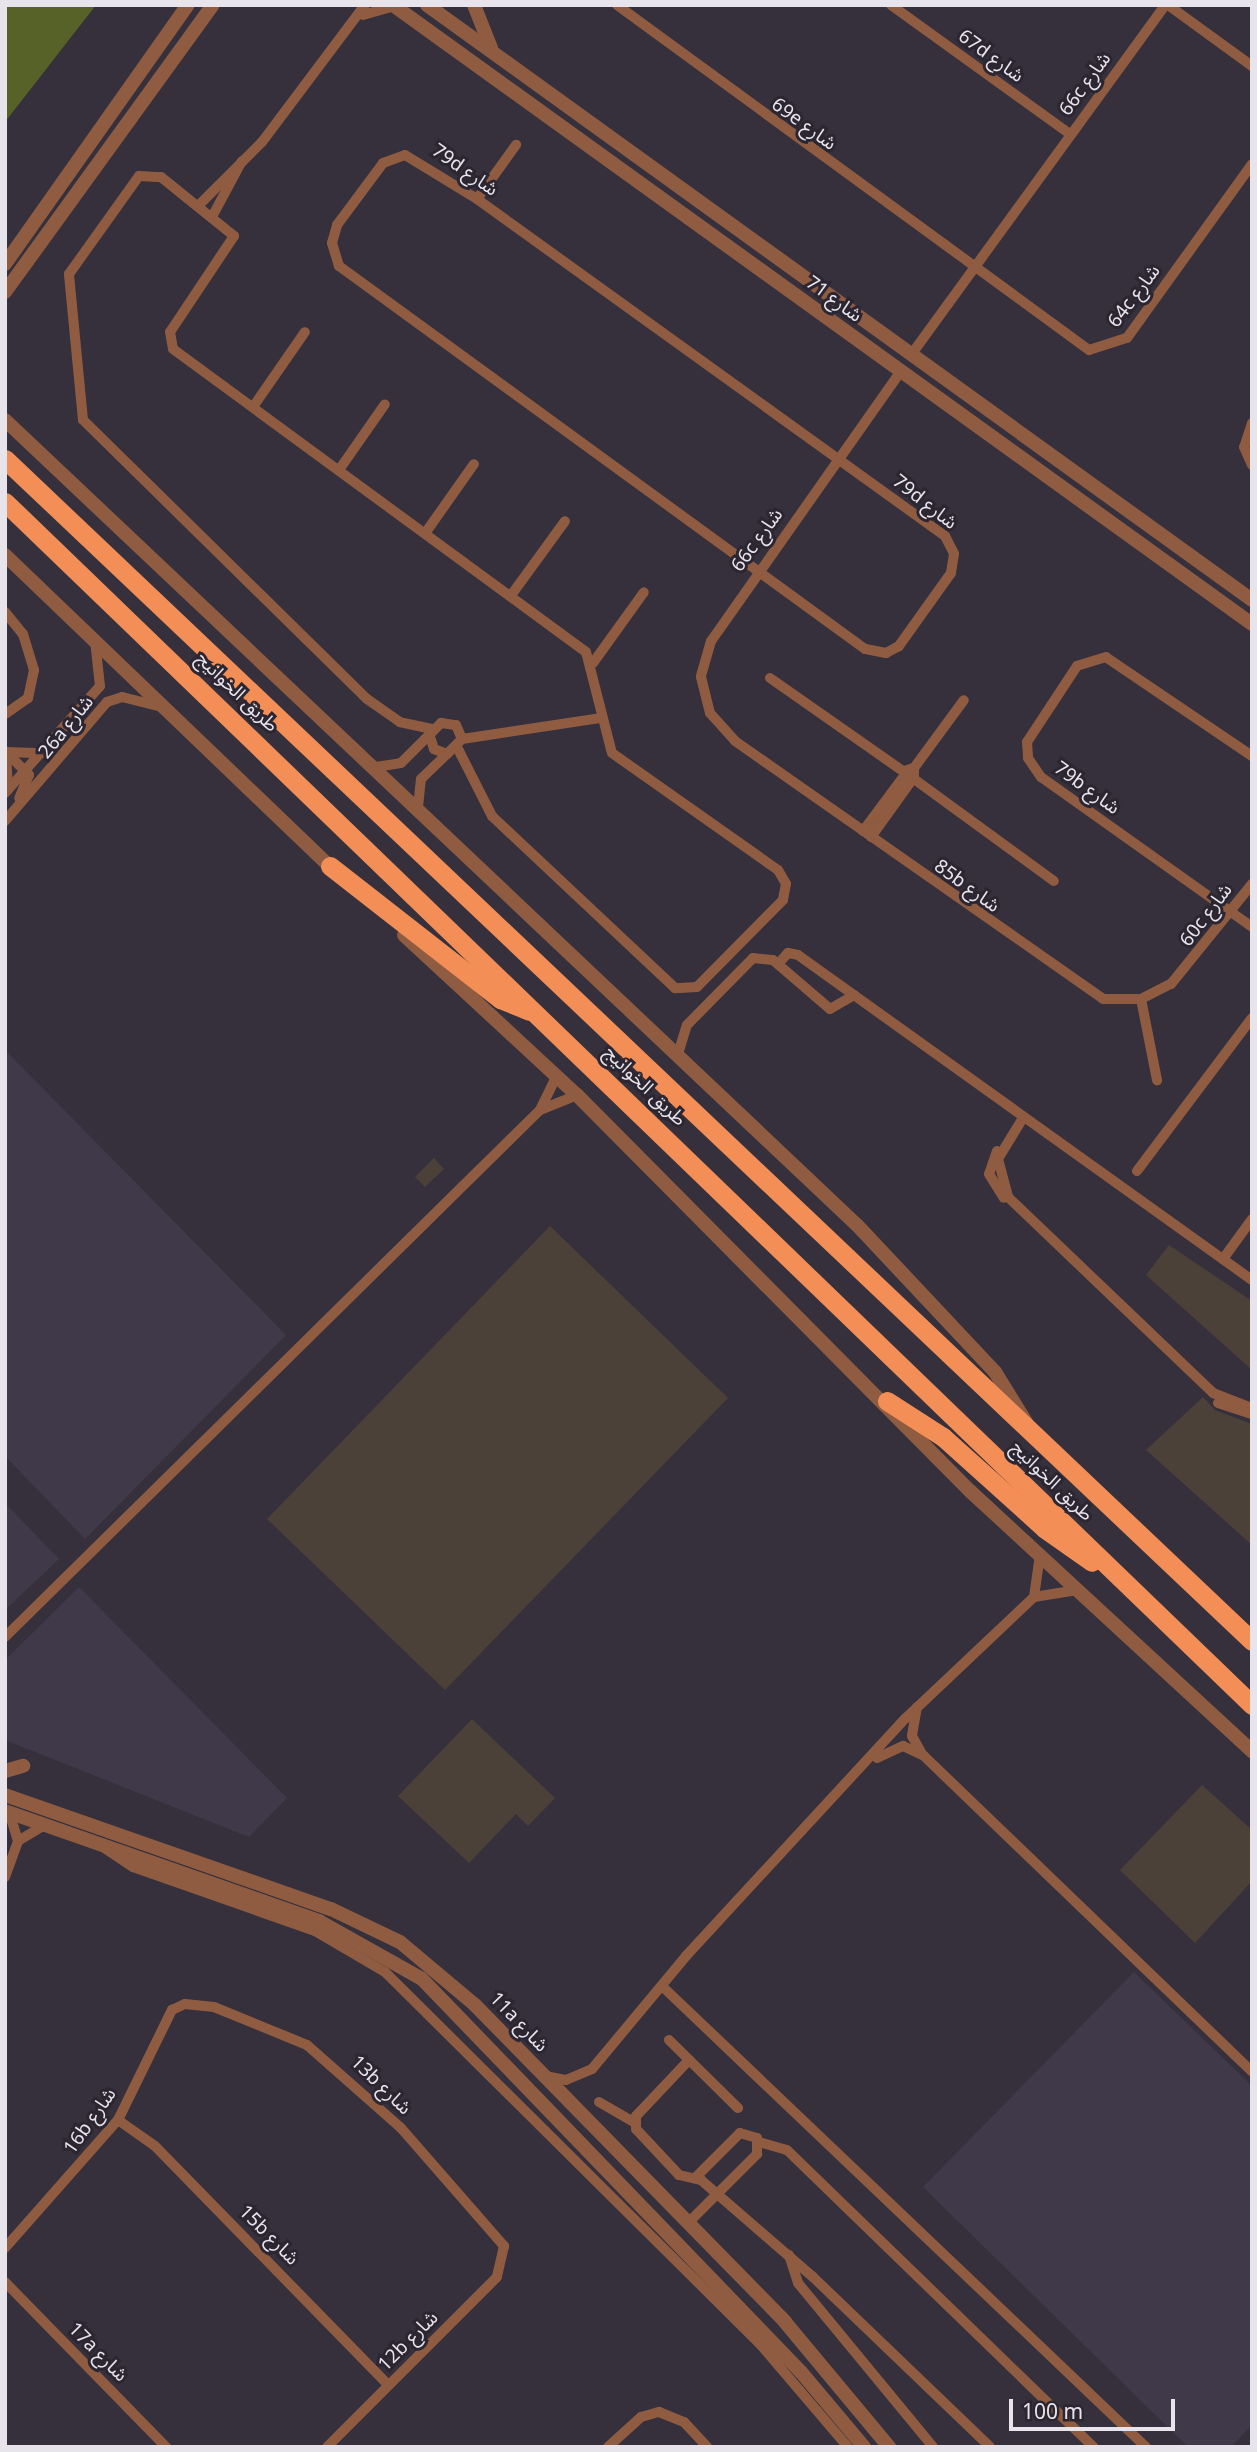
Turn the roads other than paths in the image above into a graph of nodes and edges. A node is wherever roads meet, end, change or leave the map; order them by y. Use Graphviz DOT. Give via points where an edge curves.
graph roads {
  1 [pos="188,5"];
  2 [pos="213,5"];
  3 [pos="427,5"];
  4 [pos="474,5"];
  5 [pos="617,5"];
  6 [pos="891,5"];
  7 [pos="394,6"];
  8 [pos="1171,6"];
  9 [pos="364,10"];
  10 [pos="493,52"];
  11 [pos="1252,66"];
  12 [pos="1070,134"];
  13 [pos="516,145"];
  14 [pos="242,161"];
  15 [pos="1252,164"];
  16 [pos="477,199"];
  17 [pos="199,205"];
  18 [pos="213,215"];
  19 [pos="5,264"];
  20 [pos="974,269"];
  21 [pos="5,292"];
  22 [pos="833,322"];
  23 [pos="305,332"];
  24 [pos="911,355"];
  25 [pos="901,371"];
  26 [pos="385,404"];
  27 [pos="253,407"];
  28 [pos="6,420"];
  29 [pos="1252,423"];
  30 [pos="5,459"];
  31 [pos="837,459"];
  32 [pos="474,464"];
  33 [pos="1252,465"];
  34 [pos="338,470"];
  35 [pos="5,502"];
  36 [pos="565,521"];
  37 [pos="426,532"];
  38 [pos="5,555"];
  39 [pos="757,571"];
  40 [pos="644,592"];
  41 [pos="512,594"];
  42 [pos="1252,600"];
  43 [pos="5,612"];
  44 [pos="1252,624"];
  45 [pos="94,638"];
  46 [pos="593,663"];
  47 [pos="770,678"];
  48 [pos="964,700"];
  49 [pos="170,710"];
  50 [pos="5,714"];
  51 [pos="601,718"];
  52 [pos="431,733"];
  53 [pos="736,741"];
  54 [pos="460,744"];
  55 [pos="6,752"];
  56 [pos="42,753"];
  57 [pos="442,753"];
  58 [pos="1252,756"];
  59 [pos="376,767"];
  60 [pos="26,771"];
  61 [pos="910,775"];
  62 [pos="7,791"];
  63 [pos="418,807"];
  64 [pos="5,816"];
  65 [pos="5,821"];
  66 [pos="867,834"];
  67 [pos="330,866"];
  68 [pos="1054,881"];
  69 [pos="1252,884"];
  70 [pos="1231,913"];
  71 [pos="1252,927"];
  72 [pos="778,964"];
  73 [pos="854,995"];
  74 [pos="1141,999"];
  75 [pos="535,1011"];
  76 [pos="1252,1018"];
  77 [pos="678,1054"];
  78 [pos="557,1075"];
  79 [pos="1157,1080"];
  80 [pos="577,1094"];
  81 [pos="540,1110"];
  82 [pos="1023,1118"];
  83 [pos="1137,1171"];
  84 [pos="1252,1219"];
  85 [pos="1223,1259"];
  86 [pos="1252,1280"];
  87 [pos="1203,1384"];
  88 [pos="887,1401"];
  89 [pos="1252,1408"];
  90 [pos="1252,1414"];
  91 [pos="1030,1433"];
  92 [pos="1040,1555"];
  93 [pos="1115,1573"];
  94 [pos="1081,1591"];
  95 [pos="1034,1597"];
  96 [pos="5,1637"];
  97 [pos="1252,1641"];
  98 [pos="1252,1705"];
  99 [pos="917,1707"];
  100 [pos="1252,1751"];
  101 [pos="924,1756"];
  102 [pos="867,1764"];
  103 [pos="23,1766"];
  104 [pos="5,1771"];
  105 [pos="5,1795"];
  106 [pos="7,1811"];
  107 [pos="46,1825"];
  108 [pos="18,1841"];
  109 [pos="102,1845"];
  110 [pos="5,1877"];
  111 [pos="664,1988"];
  112 [pos="185,2004"];
  113 [pos="669,2040"];
  114 [pos="689,2060"];
  115 [pos="515,2071"];
  116 [pos="1252,2072"];
  117 [pos="545,2076"];
  118 [pos="600,2102"];
  119 [pos="738,2108"];
  120 [pos="584,2116"];
  121 [pos="118,2120"];
  122 [pos="633,2122"];
  123 [pos="759,2143"];
  124 [pos="591,2153"];
  125 [pos="695,2178"];
  126 [pos="718,2193"];
  127 [pos="688,2223"];
  128 [pos="5,2248"];
  129 [pos="789,2255"];
  130 [pos="505,2256"];
  131 [pos="707,2273"];
  132 [pos="5,2282"];
  133 [pos="755,2291"];
  134 [pos="709,2293"];
  135 [pos="388,2385"];
  136 [pos="166,2447"];
  137 [pos="327,2447"];
  138 [pos="608,2447"];
  139 [pos="707,2447"];
  140 [pos="848,2447"];
  141 [pos="864,2447"];
  142 [pos="889,2447"];
  143 [pos="933,2447"];
  144 [pos="990,2447"];
  145 [pos="1094,2447"];
  146 [pos="1146,2447"];
  1 -- 19 [label="street"];
  2 -- 21 [label="street"];
  3 -- 10 [label="street, شارع 71"];
  4 -- 10 [label="street"];
  5 -- 20 [label="street, 69e شارع"];
  6 -- 12 [label="street, 67d شارع"];
  7 -- 9 [label="street"];
  7 -- 22 [label="street, شارع 71"];
  8 -- 11 [label="street"];
  8 -- 12 [label="street, 66c شارع"];
  9 -- 14 [label="street"];
  10 -- 24 [label="street, شارع 71"];
  12 -- 20 [label="street, 66c شارع"];
  13 -- 16 [label="street"];
  14 -- 17 [label="street"];
  14 -- 18 [label="street"];
  15 -- 20 [label="street, 64c شارع" via="1127,338 1110,349 1071,342"];
  16 -- 31 [label="street, 79d شارع"];
  16 -- 39 [label="street, 79d شارع" via="417,158 393,157 379,167 337,225 336,261"];
  17 -- 18 [label="street"];
  17 -- 52 [label="street" via="156,174 145,174 74,260 67,288 83,420 367,699 400,722"];
  18 -- 27 [label="street" via="232,230 233,242 169,340 173,349"];
  20 -- 24 [label="street, 66c شارع"];
  22 -- 24 [label="street" via="842,316 897,354"];
  22 -- 25 [label="street, شارع 71"];
  23 -- 27 [label="street"];
  24 -- 42 [label="street, شارع 71"];
  25 -- 31 [label="street, 66c شارع"];
  25 -- 44 [label="street, شارع 71"];
  26 -- 34 [label="street"];
  27 -- 34 [label="street"];
  28 -- 59 [label="street"];
  29 -- 33 [label="street" via="1244,447"];
  30 -- 91 [label="highway, طريق الخوانيج"];
  31 -- 39 [label="street, 66c شارع"];
  31 -- 39 [label="street, 79d شارع" via="945,536 954,554 946,581 899,646 878,653"];
  32 -- 37 [label="street"];
  34 -- 37 [label="street"];
  35 -- 75 [label="highway, طريق الخوانيج"];
  36 -- 41 [label="street"];
  37 -- 41 [label="street"];
  38 -- 45 [label="street"];
  39 -- 53 [label="street, 66c شارع" via="711,641 701,677 710,713"];
  40 -- 46 [label="street"];
  41 -- 46 [label="street"];
  43 -- 50 [label="street" via="23,634 34,670 28,698"];
  45 -- 49 [label="street"];
  45 -- 56 [label="street, 26a شارع" via="100,686"];
  46 -- 51 [label="street"];
  47 -- 61 [label="street"];
  48 -- 61 [label="street"];
  49 -- 65 [label="street, 26a شارع" via="122,696 107,702"];
  49 -- 67 [label="street"];
  51 -- 54 [label="street"];
  51 -- 54 [label="street" via="617,758 785,879 780,904 692,989 670,984 497,821"];
  52 -- 54 [label="street" via="451,723"];
  52 -- 57 [label="street"];
  52 -- 59 [label="street" via="398,766"];
  53 -- 66 [label="street, 85b شارع"];
  54 -- 57 [label="street"];
  55 -- 56 [label="street"];
  55 -- 60 [label="street"];
  55 -- 62 [label="street"];
  56 -- 60 [label="street, 26a شارع"];
  57 -- 63 [label="street" via="424,775"];
  58 -- 70 [label="street, 79b شارع" via="1105,657 1077,666 1027,742 1028,758 1041,778"];
  59 -- 63 [label="street"];
  60 -- 62 [label="street, 26a شارع"];
  60 -- 64 [label="street" via="28,788"];
  61 -- 66 [label="street"];
  61 -- 68 [label="street"];
  63 -- 77 [label="street"];
  66 -- 74 [label="street, 85b شارع" via="1079,988 1115,1001"];
  67 -- 75 [label="highway" via="500,999"];
  67 -- 78 [label="street"];
  69 -- 70 [label="street, 60c شارع"];
  70 -- 71 [label="street, 79b شارع"];
  70 -- 74 [label="street, 60c شارع" via="1187,968"];
  72 -- 73 [label="street" via="795,953"];
  72 -- 73 [label="street" via="830,1009"];
  72 -- 77 [label="street" via="760,957 741,965 687,1025"];
  73 -- 82 [label="street"];
  74 -- 79 [label="street"];
  75 -- 93 [label="highway, طريق الخوانيج"];
  76 -- 83 [label="street"];
  77 -- 91 [label="street" via="858,1225 967,1342 1012,1395"];
  78 -- 80 [label="street"];
  78 -- 81 [label="street"];
  80 -- 81 [label="street"];
  80 -- 88 [label="street"];
  81 -- 96 [label="street"];
  82 -- 85 [label="street"];
  82 -- 87 [label="street" via="989,1174 997,1192"];
  84 -- 85 [label="street"];
  85 -- 86 [label="street"];
  87 -- 89 [label="street" via="1228,1402"];
  87 -- 90 [label="street" via="1223,1407"];
  88 -- 92 [label="street"];
  88 -- 93 [label="highway" via="943,1437 1061,1543"];
  91 -- 97 [label="highway, طريق الخوانيج"];
  92 -- 94 [label="street"];
  92 -- 95 [label="street"];
  93 -- 98 [label="highway, طريق الخوانيج"];
  94 -- 95 [label="street" via="1057,1589"];
  94 -- 100 [label="street"];
  95 -- 99 [label="street"];
  99 -- 101 [label="street" via="912,1736"];
  99 -- 102 [label="street"];
  101 -- 102 [label="street" via="897,1746"];
  101 -- 116 [label="street"];
  102 -- 111 [label="street" via="686,1956"];
  103 -- 104 [label="street"];
  105 -- 117 [label="street, 11a شارع" via="366,1923 448,1980"];
  106 -- 107 [label="street, 11a شارع"];
  106 -- 108 [label="street"];
  107 -- 108 [label="street"];
  107 -- 109 [label="street, 11a شارع"];
  108 -- 110 [label="street"];
  109 -- 115 [label="street, 11a شارع" via="365,1942 435,1990"];
  109 -- 134 [label="street, 11a شارع" via="133,1867 315,1931 378,1967"];
  111 -- 117 [label="street" via="586,2073 566,2080"];
  111 -- 146 [label="street"];
  112 -- 121 [label="street, 16b شارع" via="165,2019"];
  112 -- 130 [label="street, 13b شارع" via="224,2011 323,2056 496,2229"];
  113 -- 114 [label="street"];
  114 -- 119 [label="street"];
  114 -- 122 [label="street"];
  115 -- 120 [label="street" via="569,2118"];
  115 -- 124 [label="street, 11a شارع"];
  117 -- 120 [label="street, 11a شارع"];
  118 -- 122 [label="street"];
  120 -- 127 [label="street, 11a شارع"];
  121 -- 128 [label="street, 16b شارع"];
  121 -- 135 [label="street, 15b شارع" via="155,2146"];
  122 -- 125 [label="street" via="679,2175"];
  123 -- 125 [label="street" via="740,2133"];
  123 -- 126 [label="street" via="757,2154"];
  123 -- 145 [label="street" via="787,2150"];
  124 -- 131 [label="street, 11a شارع"];
  124 -- 133 [label="street" via="610,2153 729,2276"];
  125 -- 126 [label="street"];
  126 -- 127 [label="street"];
  126 -- 129 [label="street"];
  127 -- 133 [label="street, 11a شارع"];
  129 -- 143 [label="street" via="798,2283"];
  129 -- 144 [label="street"];
  130 -- 135 [label="street, 12b شارع" via="497,2277"];
  131 -- 134 [label="street"];
  131 -- 141 [label="street, 11a شارع"];
  132 -- 136 [label="street, 17a شارع"];
  133 -- 142 [label="street, 11a شارع"];
  134 -- 140 [label="street, 11a شارع"];
  135 -- 137 [label="street, 12b شارع"];
  138 -- 139 [label="street" via="649,2414 684,2422"];
}
